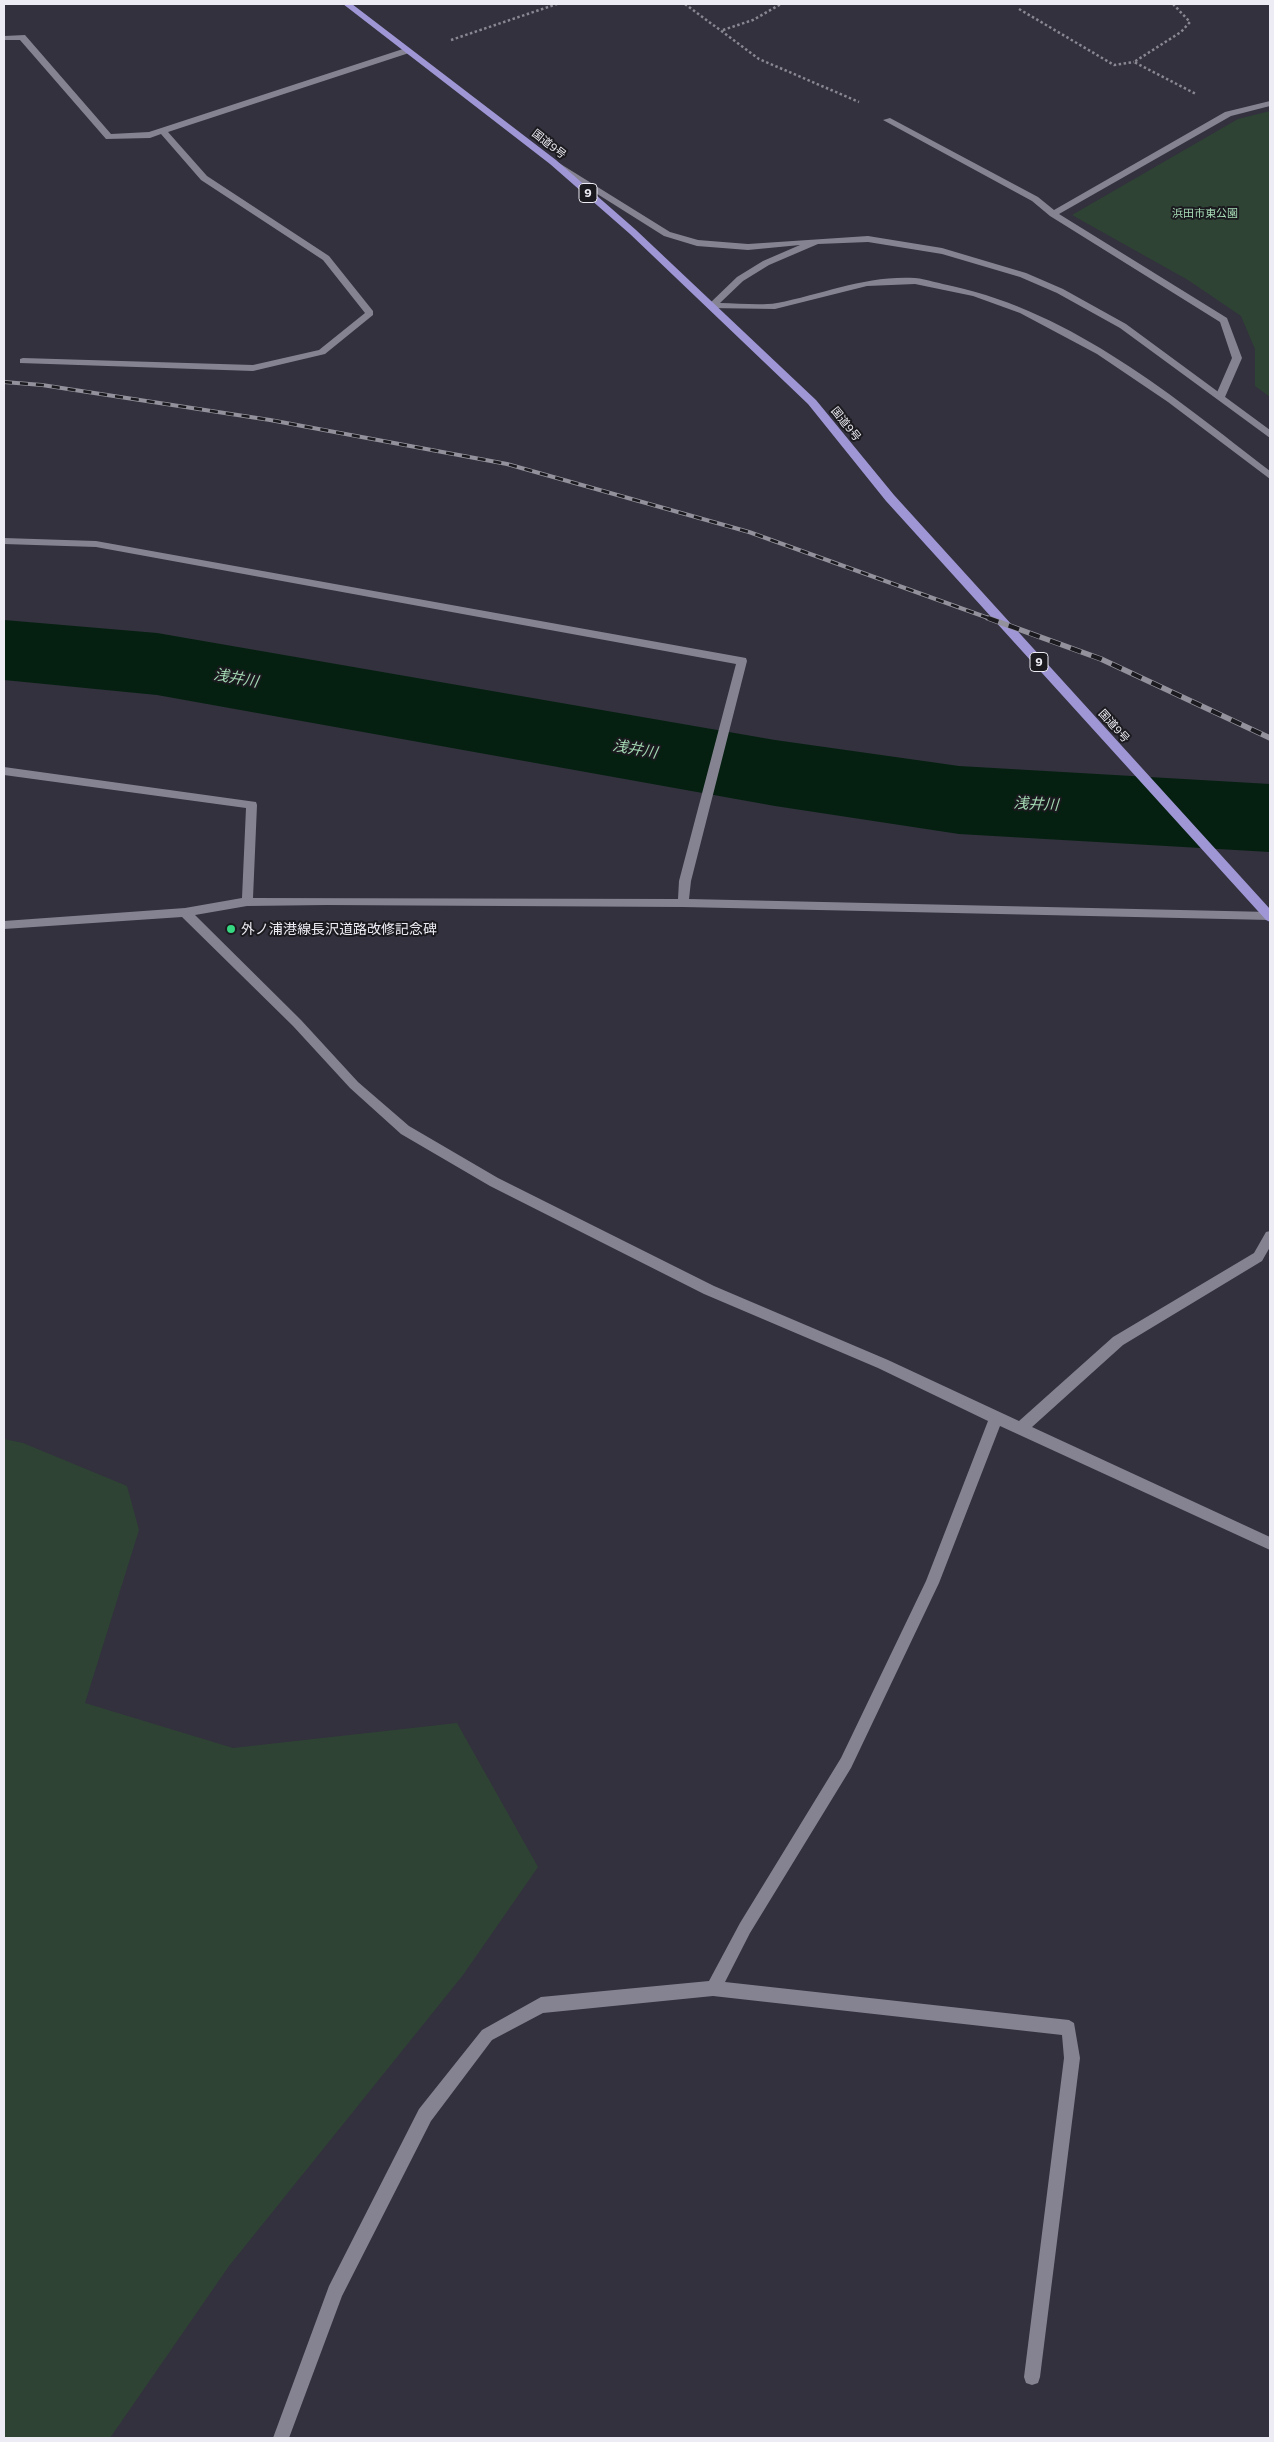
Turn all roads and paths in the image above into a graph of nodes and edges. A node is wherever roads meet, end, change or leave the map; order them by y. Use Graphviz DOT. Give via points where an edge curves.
graph roads {
  1 [pos="346,4"];
  2 [pos="557,4"];
  3 [pos="685,4"];
  4 [pos="781,4"];
  5 [pos="1173,4"];
  6 [pos="1019,9"];
  7 [pos="723,30"];
  8 [pos="4,38"];
  9 [pos="443,43"];
  10 [pos="406,51"];
  11 [pos="1134,62"];
  12 [pos="1270,104"];
  13 [pos="1228,114"];
  14 [pos="887,120"];
  15 [pos="163,131"];
  16 [pos="553,162"];
  17 [pos="1052,214"];
  18 [pos="817,241"];
  19 [pos="712,306"];
  20 [pos="24,361"];
  21 [pos="1220,397"];
  22 [pos="1270,435"];
  23 [pos="1270,476"];
  24 [pos="4,541"];
  25 [pos="4,771"];
  26 [pos="247,902"];
  27 [pos="683,903"];
  28 [pos="185,912"];
  29 [pos="1270,917"];
  30 [pos="4,925"];
  31 [pos="1270,1236"];
  32 [pos="996,1418"];
  33 [pos="1021,1428"];
  34 [pos="1270,1544"];
  35 [pos="713,1988"];
  36 [pos="1032,2377"];
  37 [pos="281,2438"];
  1 -- 10 [label="highway, 国道9号 / 9"];
  2 -- 9 [label="path"];
  3 -- 7 [label="path"];
  4 -- 7 [label="path" via="753,20"];
  5 -- 11 [label="path" via="1190,22 1181,32"];
  6 -- 11 [label="path" via="1114,65"];
  7 -- 14 [label="path" via="759,58 874,108"];
  8 -- 15 [label="street" via="22,37 109,136 150,135"];
  10 -- 15 [label="street"];
  10 -- 16 [label="highway, 国道9号 / 9"];
  11 -- 13 [label="path" via="1208,100"];
  12 -- 13 [label="street"];
  13 -- 17 [label="street"];
  14 -- 17 [label="street" via="1035,199"];
  15 -- 20 [label="street" via="204,178 326,258 370,313 322,352 253,368"];
  16 -- 18 [label="street" via="667,234 697,243 748,247"];
  16 -- 19 [label="highway, 国道9号 / 9"];
  17 -- 21 [label="street" via="1224,320 1237,358"];
  18 -- 19 [label="street" via="766,263 740,279"];
  18 -- 21 [label="street" via="868,239 898,243 980,261 1023,275 1060,291 1123,326"];
  19 -- 23 [label="street" via="775,306 868,283 915,281 975,294 1023,311 1100,352 1171,400"];
  19 -- 29 [label="highway, 国道9号 / 9" via="812,402 890,498"];
  21 -- 22 [label="street"];
  24 -- 27 [label="street" via="96,544 742,661 685,881"];
  25 -- 26 [label="street" via="252,804"];
  26 -- 27 [label="street"];
  26 -- 28 [label="street"];
  27 -- 29 [label="street"];
  28 -- 30 [label="street"];
  28 -- 32 [label="street" via="297,1023 354,1085 405,1130 494,1182 709,1290 883,1364"];
  31 -- 33 [label="street" via="1258,1257 1118,1341"];
  32 -- 33 [label="street"];
  32 -- 35 [label="street" via="932,1583 846,1762 744,1928"];
  33 -- 34 [label="street"];
  35 -- 36 [label="street" via="1069,2028 1072,2058"];
  35 -- 37 [label="street" via="541,2005 488,2035 425,2115 335,2292"];
}
